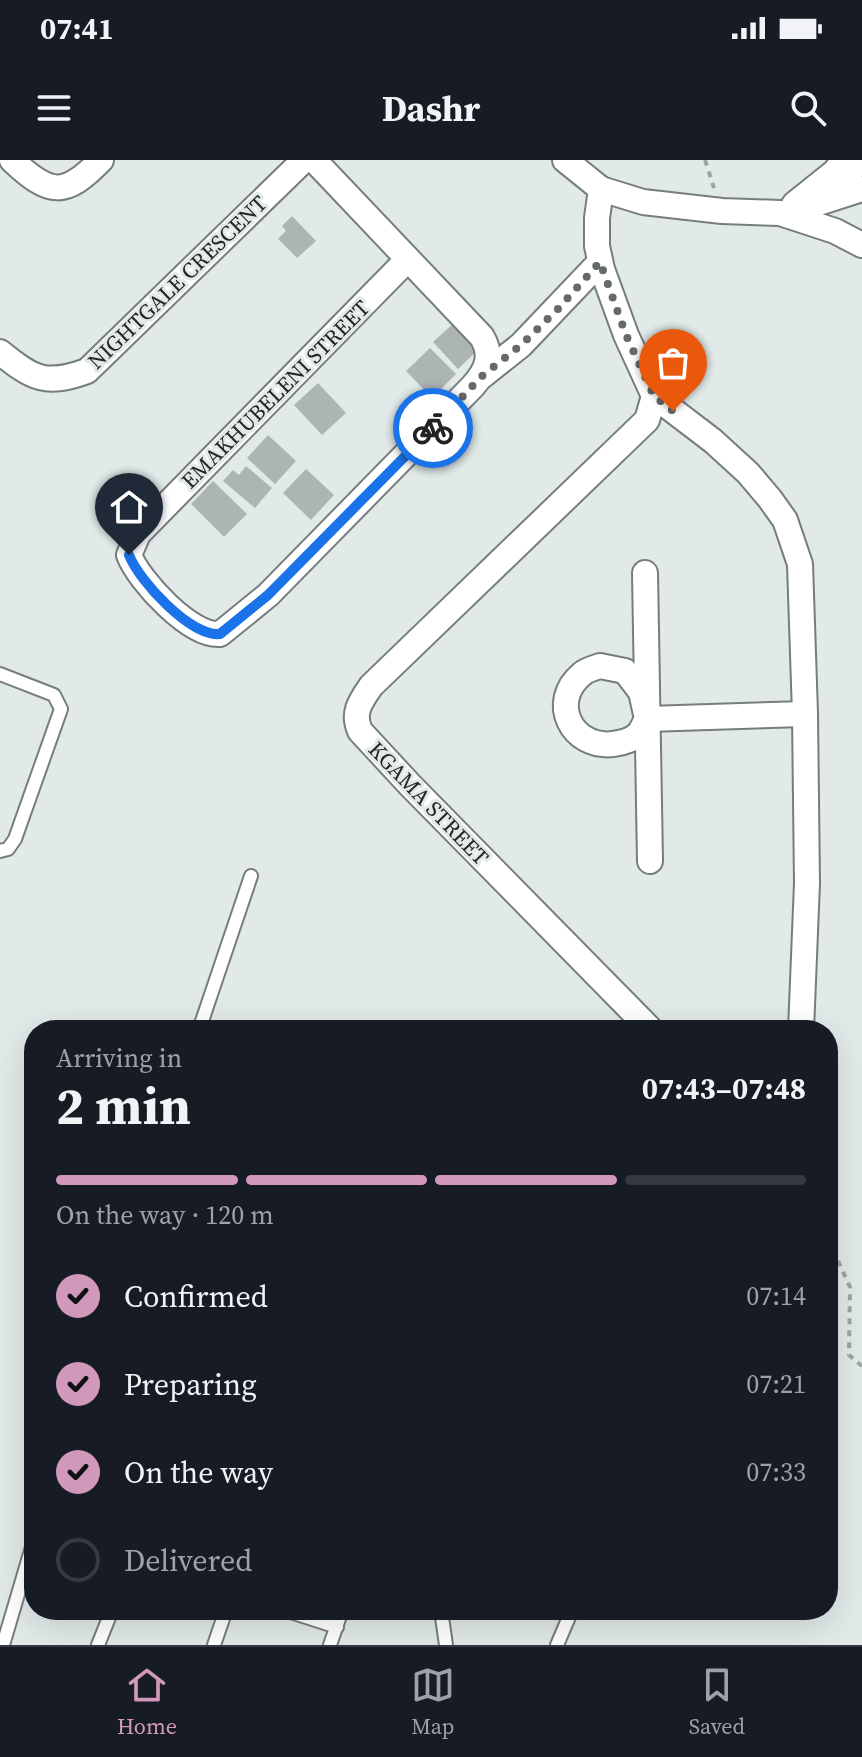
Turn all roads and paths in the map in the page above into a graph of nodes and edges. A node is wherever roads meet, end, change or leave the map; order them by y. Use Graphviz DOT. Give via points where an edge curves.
graph roads {
  1 [pos="12,160"];
  2 [pos="101,160"];
  3 [pos="304,160"];
  4 [pos="314,160"];
  5 [pos="565,160"];
  6 [pos="852,160"];
  7 [pos="601,189"];
  8 [pos="862,189"];
  9 [pos="790,211"];
  10 [pos="862,245"];
  11 [pos="407,260"];
  12 [pos="600,262"];
  13 [pos="0,352"];
  14 [pos="482,376"];
  15 [pos="654,396"];
  16 [pos="645,573"];
  17 [pos="0,674"];
  18 [pos="805,714"];
  19 [pos="647,719"];
  20 [pos="0,851"];
  21 [pos="650,861"];
  22 [pos="251,876"];
  23 [pos="202,1020"];
  24 [pos="641,1020"];
  25 [pos="801,1020"];
  26 [pos="838,1261"];
  27 [pos="862,1366"];
  28 [pos="24,1574"];
  29 [pos="108,1620"];
  30 [pos="223,1620"];
  31 [pos="315,1620"];
  32 [pos="339,1620"];
  33 [pos="442,1620"];
  34 [pos="568,1620"];
  35 [pos="337,1627"];
  36 [pos="3,1645"];
  37 [pos="98,1645"];
  38 [pos="214,1645"];
  39 [pos="330,1645"];
  40 [pos="446,1645"];
  41 [pos="557,1645"];
  1 -- 2 [label="street" via="33,178 64,189 80,182"];
  3 -- 13 [label="street, NIGHTGALE CRESCENT" via="87,371 63,380 42,378"];
  4 -- 11 [label="street"];
  5 -- 7 [label="street"];
  6 -- 9 [label="main road" via="839,176"];
  7 -- 9 [label="street" via="643,202 722,211"];
  7 -- 12 [label="street"];
  8 -- 9 [label="street"];
  9 -- 10 [label="street"];
  11 -- 14 [label="street" via="482,337 488,360"];
  11 -- 14 [label="street, EMAKHUBELENI STREET" via="138,534 129,555 137,571 184,619 203,632 220,634 268,595"];
  12 -- 14 [label="street" via="521,345"];
  12 -- 15 [label="street"];
  15 -- 18 [label="street" via="748,473 785,520 800,564"];
  15 -- 24 [label="street, KGAMA STREET" via="647,420 371,686 355,721 392,767"];
  16 -- 19 [label="street"];
  17 -- 20 [label="lane" via="54,695 61,709 15,839"];
  18 -- 19 [label="street"];
  18 -- 25 [label="street"];
  19 -- 21 [label="street"];
  22 -- 23 [label="lane"];
  26 -- 27 [label="path" via="850,1287 849,1355"];
  28 -- 36 [label="lane"];
  29 -- 37 [label="lane"];
  30 -- 38 [label="lane"];
  31 -- 35 [label="lane"];
  32 -- 35 [label="lane"];
  33 -- 40 [label="lane"];
  34 -- 41 [label="lane"];
  35 -- 39 [label="lane"];
}
